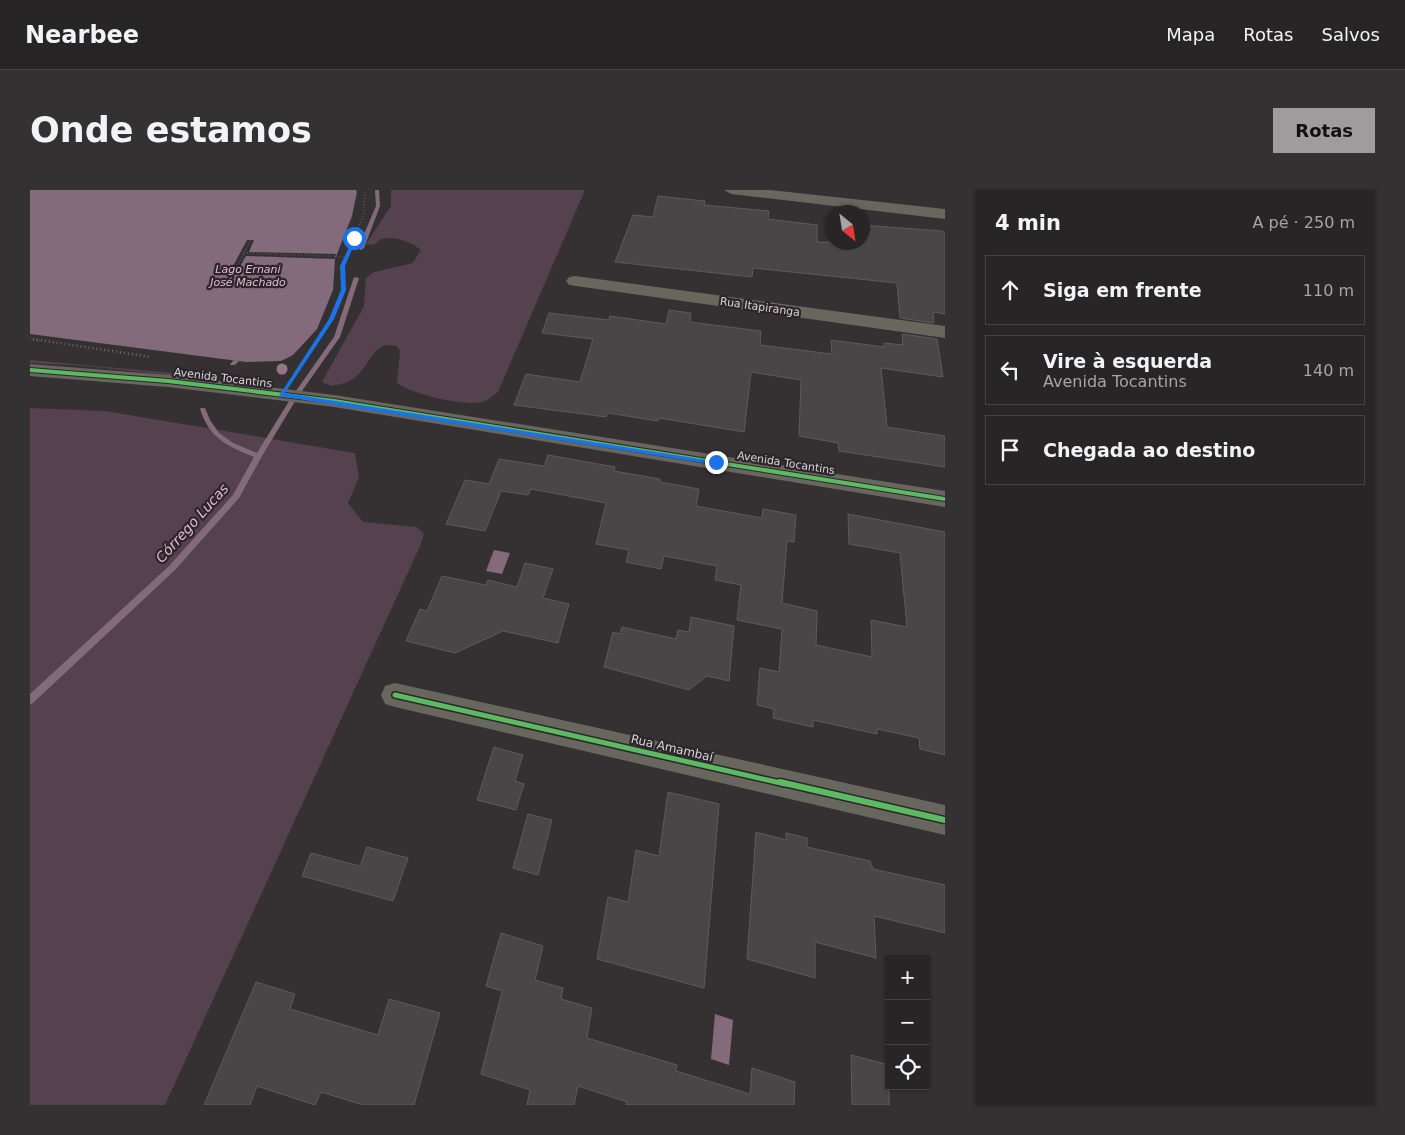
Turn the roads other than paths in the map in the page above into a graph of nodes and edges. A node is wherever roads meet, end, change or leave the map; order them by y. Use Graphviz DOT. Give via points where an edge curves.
graph roads {
  1 [pos="730,190"];
  2 [pos="945,214"];
  3 [pos="575,281"];
  4 [pos="945,332"];
  5 [pos="30,370"];
  6 [pos="945,499"];
  7 [pos="395,695"];
  8 [pos="945,820"];
  1 -- 2 [label="street"];
  3 -- 4 [label="street, Rua Itapiranga"];
  5 -- 6 [label="street, Avenida Tocantins" via="168,381 334,402"];
  7 -- 8 [label="street, Rua Amambaí"];
}
